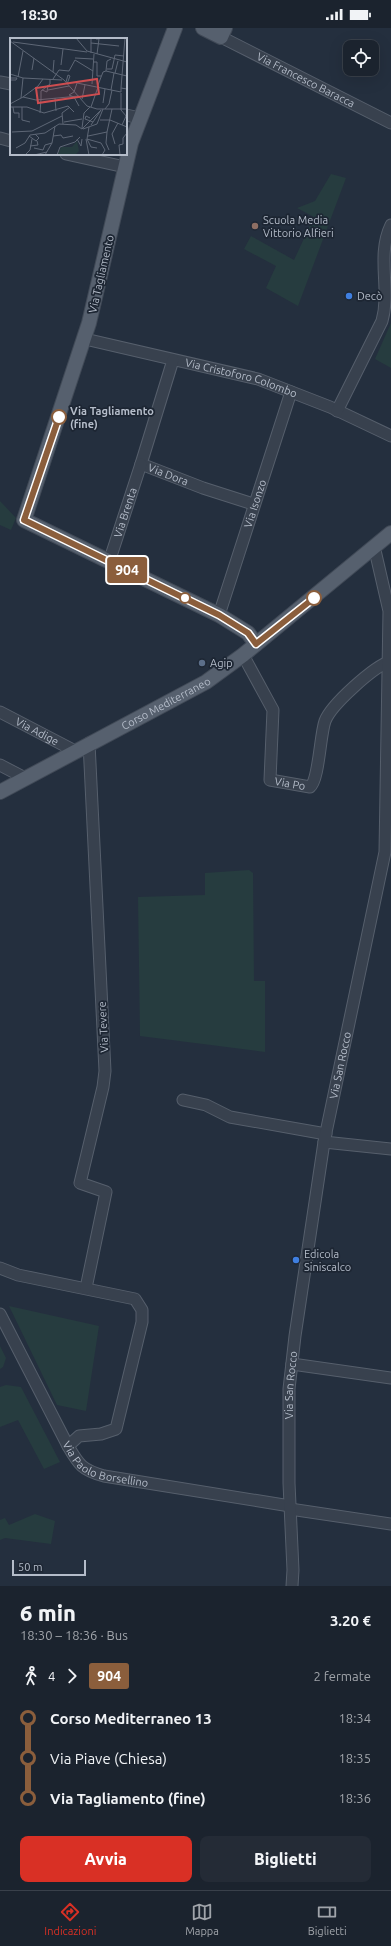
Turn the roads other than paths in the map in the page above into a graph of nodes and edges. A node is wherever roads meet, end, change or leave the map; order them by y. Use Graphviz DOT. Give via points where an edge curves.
graph roads {
  1 [pos="174,28"];
  2 [pos="203,28"];
  3 [pos="223,32"];
  4 [pos="0,82"];
  5 [pos="10,84"];
  6 [pos="127,115"];
  7 [pos="140,118"];
  8 [pos="391,123"];
  9 [pos="0,138"];
  10 [pos="10,141"];
  11 [pos="71,155"];
  12 [pos="125,167"];
  13 [pos="391,224"];
  14 [pos="85,339"];
  15 [pos="173,360"];
  16 [pos="291,392"];
  17 [pos="337,411"];
  18 [pos="391,436"];
  19 [pos="141,464"];
  20 [pos="253,504"];
  21 [pos="391,533"];
  22 [pos="374,546"];
  23 [pos="109,562"];
  24 [pos="219,615"];
  25 [pos="256,644"];
  26 [pos="243,655"];
  27 [pos="390,662"];
  28 [pos="0,712"];
  29 [pos="89,743"];
  30 [pos="75,751"];
  31 [pos="389,754"];
  32 [pos="0,765"];
  33 [pos="26,778"];
  34 [pos="0,792"];
  35 [pos="388,852"];
  36 [pos="183,1100"];
  37 [pos="325,1138"];
  38 [pos="391,1149"];
  39 [pos="0,1268"];
  40 [pos="86,1288"];
  41 [pos="0,1314"];
  42 [pos="292,1364"];
  43 [pos="391,1378"];
  44 [pos="68,1446"];
  45 [pos="290,1507"];
  46 [pos="391,1524"];
  47 [pos="292,1586"];
  1 -- 7 [label="main road, Via Tagliamento"];
  2 -- 3 [label="main road"];
  3 -- 8 [label="street, Via Francesco Baracca"];
  4 -- 5 [label="street"];
  6 -- 7 [label="street"];
  7 -- 12 [label="main road, Via Tagliamento"];
  9 -- 10 [label="street"];
  11 -- 12 [label="street"];
  12 -- 14 [label="main road, Via Tagliamento"];
  13 -- 17 [label="street" via="383,252 386,307 382,321"];
  14 -- 15 [label="street, Via Cristoforo Colombo"];
  14 -- 23 [label="main road, Via Tagliamento" via="24,520"];
  15 -- 16 [label="street, Via Cristoforo Colombo" via="258,379"];
  15 -- 19 [label="street, Via Dora"];
  16 -- 17 [label="street, Via Cristoforo Colombo"];
  16 -- 20 [label="street, Via Isonzo"];
  17 -- 18 [label="street, Via Cristoforo Colombo"];
  19 -- 20 [label="street, Via Dora"];
  19 -- 23 [label="street, Via Brenta"];
  20 -- 24 [label="street, Via Isonzo"];
  21 -- 22 [label="main road, Corso Mediterraneo"];
  22 -- 25 [label="main road, Corso Mediterraneo"];
  22 -- 27 [label="street, Via San Rocco" via="389,611"];
  23 -- 24 [label="main road"];
  24 -- 25 [label="main road" via="248,633"];
  25 -- 26 [label="main road, Corso Mediterraneo"];
  26 -- 27 [label="street, Via Po" via="273,710 270,780 310,787 314,781 320,740 327,718 363,680"];
  26 -- 29 [label="main road, Corso Mediterraneo" via="206,682"];
  27 -- 31 [label="street, Via San Rocco"];
  28 -- 30 [label="street, Via Adige"];
  29 -- 30 [label="main road, Corso Mediterraneo"];
  29 -- 40 [label="street, Via Tevere" via="105,1071 80,1183 106,1192"];
  30 -- 33 [label="main road, Corso Mediterraneo"];
  31 -- 35 [label="street, Via San Rocco"];
  32 -- 33 [label="street"];
  33 -- 34 [label="main road, Corso Mediterraneo"];
  35 -- 37 [label="street, Via San Rocco"];
  36 -- 37 [label="street" via="206,1105 230,1117"];
  37 -- 38 [label="street"];
  37 -- 42 [label="street, Via San Rocco"];
  39 -- 40 [label="street"];
  40 -- 44 [label="street" via="135,1299 142,1310 142,1322 124,1404 116,1428 101,1434 79,1436"];
  41 -- 44 [label="street, Via Paolo Borsellino"];
  42 -- 43 [label="street"];
  42 -- 45 [label="street, Via San Rocco" via="289,1389"];
  44 -- 45 [label="street, Via Paolo Borsellino" via="77,1462 88,1472"];
  45 -- 46 [label="street, Via Paolo Borsellino"];
  45 -- 47 [label="street, Via San Rocco"];
}
